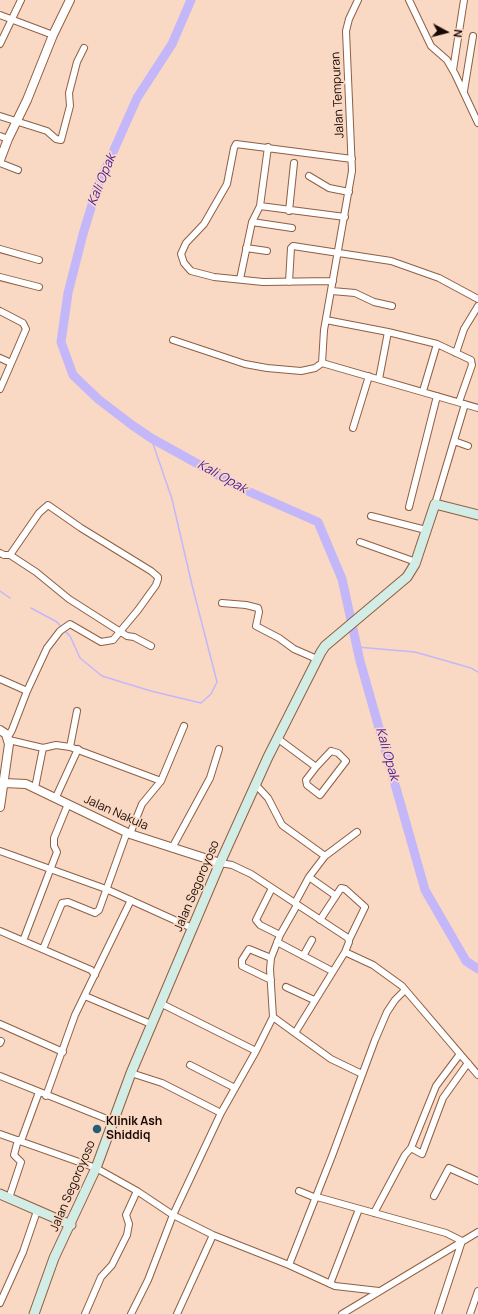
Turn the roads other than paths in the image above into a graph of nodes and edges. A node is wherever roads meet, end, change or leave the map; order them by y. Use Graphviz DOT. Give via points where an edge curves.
graph roads {
  1 [pos="21,0"];
  2 [pos="70,0"];
  3 [pos="358,0"];
  4 [pos="409,0"];
  5 [pos="464,0"];
  6 [pos="0,15"];
  7 [pos="12,21"];
  8 [pos="53,36"];
  9 [pos="473,36"];
  10 [pos="0,44"];
  11 [pos="84,48"];
  12 [pos="453,70"];
  13 [pos="464,91"];
  14 [pos="0,116"];
  15 [pos="17,123"];
  16 [pos="478,123"];
  17 [pos="4,137"];
  18 [pos="268,147"];
  19 [pos="0,159"];
  20 [pos="352,159"];
  21 [pos="294,163"];
  22 [pos="18,170"];
  23 [pos="309,176"];
  24 [pos="349,192"];
  25 [pos="260,206"];
  26 [pos="289,211"];
  27 [pos="345,217"];
  28 [pos="252,222"];
  29 [pos="292,228"];
  30 [pos="246,248"];
  31 [pos="0,250"];
  32 [pos="267,251"];
  33 [pos="338,253"];
  34 [pos="40,260"];
  35 [pos="0,277"];
  36 [pos="240,279"];
  37 [pos="333,281"];
  38 [pos="288,282"];
  39 [pos="39,287"];
  40 [pos="332,291"];
  41 [pos="478,299"];
  42 [pos="392,306"];
  43 [pos="478,306"];
  44 [pos="0,311"];
  45 [pos="326,320"];
  46 [pos="388,332"];
  47 [pos="173,340"];
  48 [pos="437,344"];
  49 [pos="456,352"];
  50 [pos="0,358"];
  51 [pos="11,363"];
  52 [pos="322,363"];
  53 [pos="369,376"];
  54 [pos="379,379"];
  55 [pos="0,389"];
  56 [pos="423,391"];
  57 [pos="437,396"];
  58 [pos="462,403"];
  59 [pos="478,408"];
  60 [pos="353,428"];
  61 [pos="454,441"];
  62 [pos="468,446"];
  63 [pos="435,504"];
  64 [pos="409,507"];
  65 [pos="478,515"];
  66 [pos="371,516"];
  67 [pos="426,530"];
  68 [pos="360,542"];
  69 [pos="0,553"];
  70 [pos="10,555"];
  71 [pos="416,562"];
  72 [pos="222,603"];
  73 [pos="120,632"];
  74 [pos="151,646"];
  75 [pos="317,659"];
  76 [pos="0,679"];
  77 [pos="27,691"];
  78 [pos="77,711"];
  79 [pos="184,726"];
  80 [pos="0,730"];
  81 [pos="8,738"];
  82 [pos="277,738"];
  83 [pos="70,747"];
  84 [pos="43,748"];
  85 [pos="78,749"];
  86 [pos="219,749"];
  87 [pos="316,767"];
  88 [pos="161,781"];
  89 [pos="4,783"];
  90 [pos="255,784"];
  91 [pos="35,788"];
  92 [pos="56,797"];
  93 [pos="68,804"];
  94 [pos="0,807"];
  95 [pos="357,832"];
  96 [pos="128,833"];
  97 [pos="172,848"];
  98 [pos="0,851"];
  99 [pos="325,856"];
  100 [pos="220,863"];
  101 [pos="51,868"];
  102 [pos="309,877"];
  103 [pos="272,888"];
  104 [pos="106,889"];
  105 [pos="336,896"];
  106 [pos="131,900"];
  107 [pos="296,904"];
  108 [pos="320,920"];
  109 [pos="192,928"];
  110 [pos="0,931"];
  111 [pos="280,935"];
  112 [pos="312,940"];
  113 [pos="349,940"];
  114 [pos="23,941"];
  115 [pos="277,942"];
  116 [pos="43,949"];
  117 [pos="345,952"];
  118 [pos="303,956"];
  119 [pos="271,958"];
  120 [pos="332,972"];
  121 [pos="96,975"];
  122 [pos="271,980"];
  123 [pos="286,987"];
  124 [pos="405,990"];
  125 [pos="85,996"];
  126 [pos="314,1000"];
  127 [pos="160,1004"];
  128 [pos="273,1017"];
  129 [pos="0,1024"];
  130 [pos="151,1024"];
  131 [pos="295,1033"];
  132 [pos="256,1051"];
  133 [pos="63,1052"];
  134 [pos="460,1054"];
  135 [pos="468,1063"];
  136 [pos="190,1066"];
  137 [pos="131,1073"];
  138 [pos="362,1074"];
  139 [pos="478,1075"];
  140 [pos="0,1076"];
  141 [pos="235,1088"];
  142 [pos="38,1092"];
  143 [pos="46,1096"];
  144 [pos="221,1113"];
  145 [pos="112,1121"];
  146 [pos="0,1134"];
  147 [pos="20,1141"];
  148 [pos="411,1148"];
  149 [pos="96,1168"];
  150 [pos="478,1181"];
  151 [pos="137,1191"];
  152 [pos="299,1191"];
  153 [pos="434,1196"];
  154 [pos="3,1197"];
  155 [pos="317,1197"];
  156 [pos="359,1209"];
  157 [pos="37,1211"];
  158 [pos="374,1213"];
  159 [pos="173,1215"];
  160 [pos="70,1226"];
  161 [pos="478,1232"];
  162 [pos="214,1235"];
  163 [pos="462,1241"];
  164 [pos="289,1265"];
  165 [pos="330,1284"];
  166 [pos="379,1291"];
  167 [pos="478,1291"];
  168 [pos="0,1303"];
  169 [pos="34,1314"];
  170 [pos="85,1314"];
  171 [pos="131,1314"];
  172 [pos="177,1314"];
  173 [pos="342,1314"];
  174 [pos="438,1314"];
  175 [pos="470,1314"];
  1 -- 7 [label="street"];
  2 -- 8 [label="street"];
  3 -- 20 [label="street, Jalan Tempuran" via="346,31"];
  4 -- 12 [label="street" via="431,46 447,60"];
  5 -- 12 [label="street"];
  6 -- 7 [label="street"];
  7 -- 8 [label="street"];
  7 -- 10 [label="street"];
  8 -- 15 [label="street"];
  9 -- 13 [label="street"];
  11 -- 15 [label="street" via="77,62 69,93 70,106 61,140 47,131"];
  12 -- 13 [label="street"];
  13 -- 16 [label="street"];
  14 -- 15 [label="street"];
  15 -- 17 [label="street"];
  17 -- 19 [label="street"];
  18 -- 20 [label="street"];
  18 -- 25 [label="street"];
  18 -- 36 [label="street" via="242,143 234,145 227,184 204,224 186,244 181,254 186,266 194,273"];
  19 -- 22 [label="street"];
  20 -- 24 [label="street, Jalan Tempuran"];
  21 -- 26 [label="street"];
  23 -- 24 [label="street" via="330,188"];
  24 -- 27 [label="street, Jalan Tempuran"];
  25 -- 26 [label="street"];
  25 -- 28 [label="street"];
  26 -- 27 [label="street"];
  27 -- 33 [label="street, Jalan Tempuran"];
  28 -- 29 [label="street"];
  28 -- 30 [label="street"];
  30 -- 32 [label="street"];
  30 -- 36 [label="street"];
  31 -- 34 [label="street"];
  33 -- 37 [label="street, Jalan Tempuran"];
  33 -- 38 [label="street" via="293,246"];
  33 -- 41 [label="street" via="391,262 439,278"];
  35 -- 39 [label="street"];
  36 -- 38 [label="street"];
  37 -- 38 [label="street"];
  37 -- 40 [label="street, Jalan Tempuran"];
  40 -- 42 [label="street" via="355,293 374,302"];
  40 -- 45 [label="street, Jalan Tempuran"];
  43 -- 49 [label="street" via="464,329"];
  44 -- 51 [label="street" via="26,326"];
  45 -- 46 [label="street"];
  45 -- 52 [label="street, Jalan Tempuran"];
  46 -- 48 [label="street"];
  46 -- 54 [label="street"];
  47 -- 52 [label="street" via="245,364 267,368 310,370"];
  48 -- 49 [label="street"];
  48 -- 56 [label="street"];
  49 -- 58 [label="street" via="472,363"];
  50 -- 51 [label="street"];
  51 -- 55 [label="street"];
  52 -- 53 [label="street"];
  53 -- 54 [label="street"];
  53 -- 60 [label="street"];
  54 -- 56 [label="street"];
  56 -- 57 [label="street"];
  57 -- 58 [label="street"];
  57 -- 64 [label="street"];
  58 -- 59 [label="street"];
  58 -- 61 [label="street"];
  61 -- 62 [label="street"];
  61 -- 63 [label="street"];
  63 -- 65 [label="main road"];
  63 -- 67 [label="main road, Jalan Segoroyoso"];
  66 -- 67 [label="street"];
  67 -- 71 [label="main road, Jalan Segoroyoso"];
  68 -- 71 [label="street"];
  69 -- 70 [label="street"];
  70 -- 73 [label="street" via="69,599"];
  70 -- 73 [label="street" via="39,513 48,505 151,571 158,576 156,585"];
  71 -- 75 [label="main road, Jalan Segoroyoso" via="407,577 325,646"];
  72 -- 75 [label="street" via="258,608 256,626 294,649"];
  73 -- 74 [label="street" via="128,637 136,637"];
  73 -- 77 [label="street" via="112,640 101,642 73,624 68,624 47,648"];
  75 -- 82 [label="main road, Jalan Segoroyoso"];
  76 -- 77 [label="street"];
  77 -- 81 [label="street"];
  78 -- 83 [label="street"];
  79 -- 88 [label="street"];
  80 -- 81 [label="street"];
  81 -- 84 [label="street"];
  81 -- 89 [label="street"];
  82 -- 87 [label="street"];
  82 -- 90 [label="main road, Jalan Segoroyoso"];
  83 -- 84 [label="street" via="56,745"];
  83 -- 85 [label="street"];
  84 -- 91 [label="street"];
  85 -- 88 [label="street"];
  85 -- 92 [label="street"];
  86 -- 97 [label="street" via="210,778"];
  87 -- 87 [label="street" via="306,780 307,785 320,795 346,761 338,753 331,751"];
  88 -- 96 [label="street" via="142,804"];
  89 -- 91 [label="street, Jalan Nakula" via="26,784"];
  89 -- 94 [label="street"];
  90 -- 99 [label="street" via="268,798 282,825"];
  90 -- 100 [label="main road, Jalan Segoroyoso"];
  91 -- 92 [label="street, Jalan Nakula"];
  92 -- 93 [label="street, Jalan Nakula"];
  93 -- 96 [label="street, Jalan Nakula"];
  93 -- 101 [label="street" via="54,838 57,852"];
  95 -- 99 [label="street"];
  96 -- 97 [label="street, Jalan Nakula"];
  96 -- 104 [label="street"];
  97 -- 100 [label="street, Jalan Nakula"];
  98 -- 101 [label="street"];
  99 -- 102 [label="street"];
  100 -- 103 [label="street" via="239,868"];
  100 -- 109 [label="main road, Jalan Segoroyoso"];
  101 -- 104 [label="street"];
  101 -- 114 [label="street"];
  102 -- 105 [label="street"];
  102 -- 107 [label="street"];
  103 -- 107 [label="street"];
  103 -- 111 [label="street" via="256,920 260,926"];
  104 -- 106 [label="street"];
  104 -- 116 [label="street" via="97,912 68,902 62,903"];
  105 -- 108 [label="street"];
  105 -- 113 [label="street" via="343,888 365,907"];
  106 -- 109 [label="street"];
  106 -- 121 [label="street"];
  107 -- 108 [label="street"];
  107 -- 111 [label="street"];
  108 -- 113 [label="street"];
  109 -- 127 [label="main road, Jalan Segoroyoso"];
  110 -- 114 [label="street"];
  111 -- 115 [label="street"];
  112 -- 118 [label="street"];
  113 -- 117 [label="street"];
  114 -- 116 [label="street"];
  115 -- 118 [label="street"];
  115 -- 119 [label="street"];
  116 -- 121 [label="street" via="91,970"];
  117 -- 120 [label="street"];
  117 -- 124 [label="street" via="373,965"];
  118 -- 120 [label="street"];
  119 -- 122 [label="street"];
  119 -- 122 [label="street" via="249,948 242,960 242,966"];
  120 -- 126 [label="street"];
  121 -- 125 [label="street"];
  122 -- 128 [label="street"];
  123 -- 126 [label="street"];
  124 -- 134 [label="street"];
  124 -- 138 [label="street" via="387,1012"];
  125 -- 130 [label="street"];
  125 -- 133 [label="street" via="75,1015"];
  126 -- 131 [label="street"];
  127 -- 130 [label="main road, Jalan Segoroyoso"];
  127 -- 132 [label="street"];
  128 -- 131 [label="street"];
  128 -- 132 [label="street"];
  129 -- 133 [label="street"];
  130 -- 137 [label="main road, Jalan Segoroyoso"];
  131 -- 138 [label="street" via="331,1059"];
  132 -- 141 [label="street"];
  133 -- 143 [label="street"];
  134 -- 135 [label="street"];
  134 -- 148 [label="street" via="436,1086"];
  135 -- 139 [label="street"];
  135 -- 148 [label="street" via="443,1098 422,1154"];
  136 -- 141 [label="street"];
  137 -- 144 [label="street" via="162,1083"];
  137 -- 145 [label="main road, Jalan Segoroyoso"];
  138 -- 155 [label="street"];
  140 -- 142 [label="street"];
  141 -- 144 [label="street"];
  142 -- 143 [label="street"];
  142 -- 147 [label="street"];
  143 -- 145 [label="street"];
  144 -- 159 [label="street"];
  145 -- 149 [label="main road, Jalan Segoroyoso"];
  146 -- 147 [label="street"];
  147 -- 149 [label="street"];
  147 -- 154 [label="street" via="14,1154 21,1162"];
  148 -- 158 [label="street"];
  149 -- 151 [label="street"];
  149 -- 160 [label="main road, Jalan Segoroyoso"];
  150 -- 153 [label="street" via="449,1168"];
  151 -- 159 [label="street"];
  151 -- 170 [label="street" via="126,1215 129,1224 127,1235 112,1265 101,1278"];
  152 -- 155 [label="street"];
  154 -- 157 [label="main road"];
  155 -- 156 [label="street"];
  155 -- 164 [label="street"];
  156 -- 158 [label="street"];
  156 -- 165 [label="street"];
  157 -- 160 [label="main road"];
  157 -- 168 [label="street" via="23,1252"];
  158 -- 163 [label="street" via="446,1233"];
  159 -- 162 [label="street"];
  159 -- 171 [label="street" via="148,1280"];
  160 -- 169 [label="main road, Jalan Segoroyoso" via="54,1258"];
  161 -- 163 [label="street"];
  162 -- 164 [label="street"];
  162 -- 172 [label="street"];
  163 -- 166 [label="street"];
  163 -- 174 [label="street"];
  164 -- 165 [label="street"];
  165 -- 166 [label="street"];
  166 -- 173 [label="street"];
  167 -- 175 [label="street"];
}
